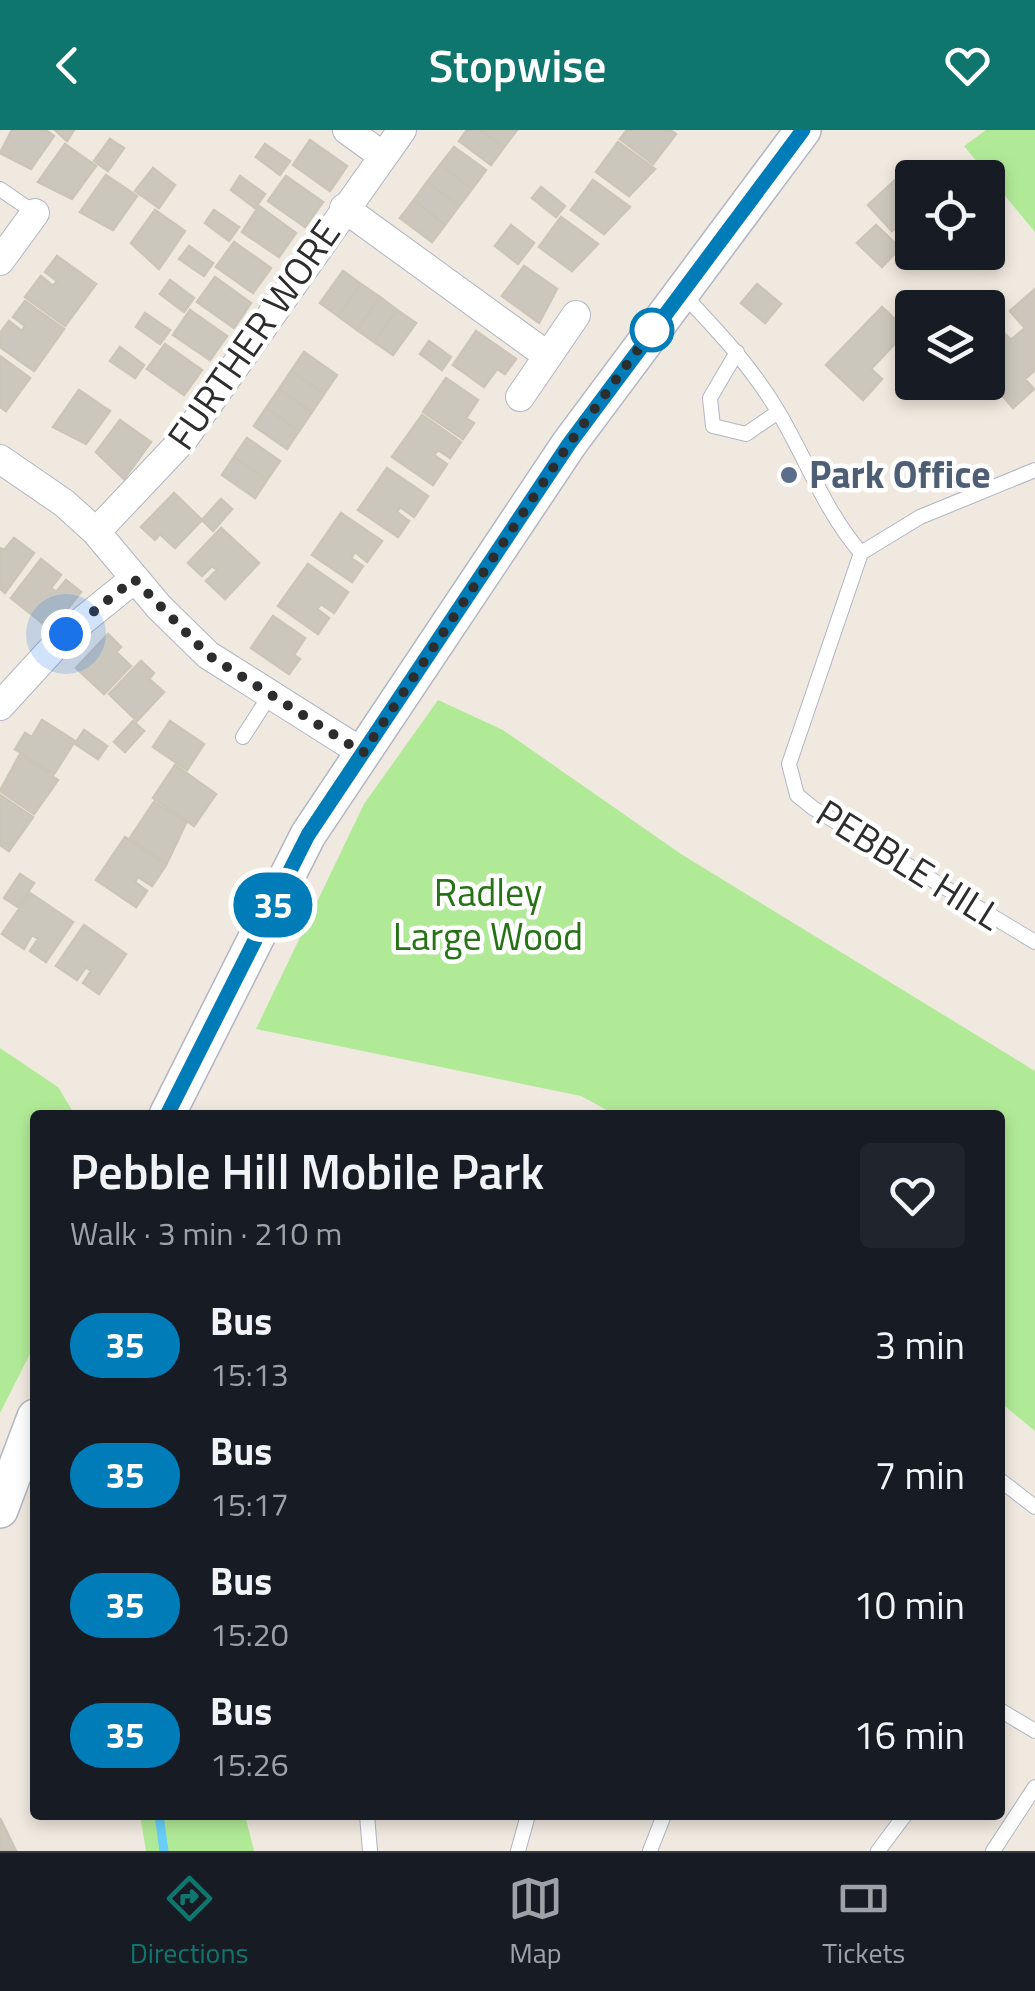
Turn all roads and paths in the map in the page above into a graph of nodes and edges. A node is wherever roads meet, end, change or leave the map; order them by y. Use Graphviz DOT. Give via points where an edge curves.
graph roads {
  1 [pos="347,130"];
  2 [pos="402,130"];
  3 [pos="804,130"];
  4 [pos="383,156"];
  5 [pos="0,189"];
  6 [pos="344,208"];
  7 [pos="36,213"];
  8 [pos="0,260"];
  9 [pos="680,292"];
  10 [pos="576,315"];
  11 [pos="738,352"];
  12 [pos="548,356"];
  13 [pos="520,398"];
  14 [pos="778,412"];
  15 [pos="0,459"];
  16 [pos="1035,470"];
  17 [pos="96,532"];
  18 [pos="862,553"];
  19 [pos="134,579"];
  20 [pos="270,695"];
  21 [pos="0,706"];
  22 [pos="244,737"];
  23 [pos="363,753"];
  24 [pos="1035,942"];
  25 [pos="170,1110"];
  26 [pos="30,1430"];
  27 [pos="1005,1484"];
  28 [pos="1035,1507"];
  29 [pos="0,1510"];
  30 [pos="1005,1713"];
  31 [pos="1035,1731"];
  32 [pos="1035,1786"];
  33 [pos="367,1820"];
  34 [pos="527,1820"];
  35 [pos="662,1820"];
  36 [pos="902,1820"];
  37 [pos="370,1851"];
  38 [pos="518,1851"];
  39 [pos="650,1851"];
  40 [pos="878,1851"];
  41 [pos="993,1851"];
  1 -- 4 [label="street"];
  2 -- 4 [label="street, FURTHER WORE"];
  3 -- 9 [label="street"];
  4 -- 6 [label="street, FURTHER WORE"];
  5 -- 7 [label="lane"];
  6 -- 12 [label="street"];
  6 -- 17 [label="street, FURTHER WORE" via="183,440"];
  7 -- 8 [label="street"];
  9 -- 11 [label="lane"];
  9 -- 23 [label="street" via="569,444"];
  10 -- 12 [label="street"];
  11 -- 14 [label="lane"];
  11 -- 14 [label="lane" via="710,398 713,426 746,434"];
  12 -- 13 [label="street"];
  14 -- 18 [label="lane" via="836,524"];
  15 -- 17 [label="street"];
  16 -- 18 [label="lane" via="920,517"];
  17 -- 19 [label="street"];
  18 -- 24 [label="lane, PEBBLE HILL" via="789,764 790,780 813,808"];
  19 -- 20 [label="street" via="208,655"];
  19 -- 21 [label="street" via="66,634"];
  20 -- 22 [label="lane"];
  20 -- 23 [label="street"];
  23 -- 25 [label="street" via="308,835"];
  26 -- 29 [label="street"];
  27 -- 28 [label="lane"];
  30 -- 31 [label="lane"];
  32 -- 41 [label="lane"];
  33 -- 37 [label="lane"];
  34 -- 38 [label="lane"];
  35 -- 39 [label="lane"];
  36 -- 40 [label="lane"];
}
